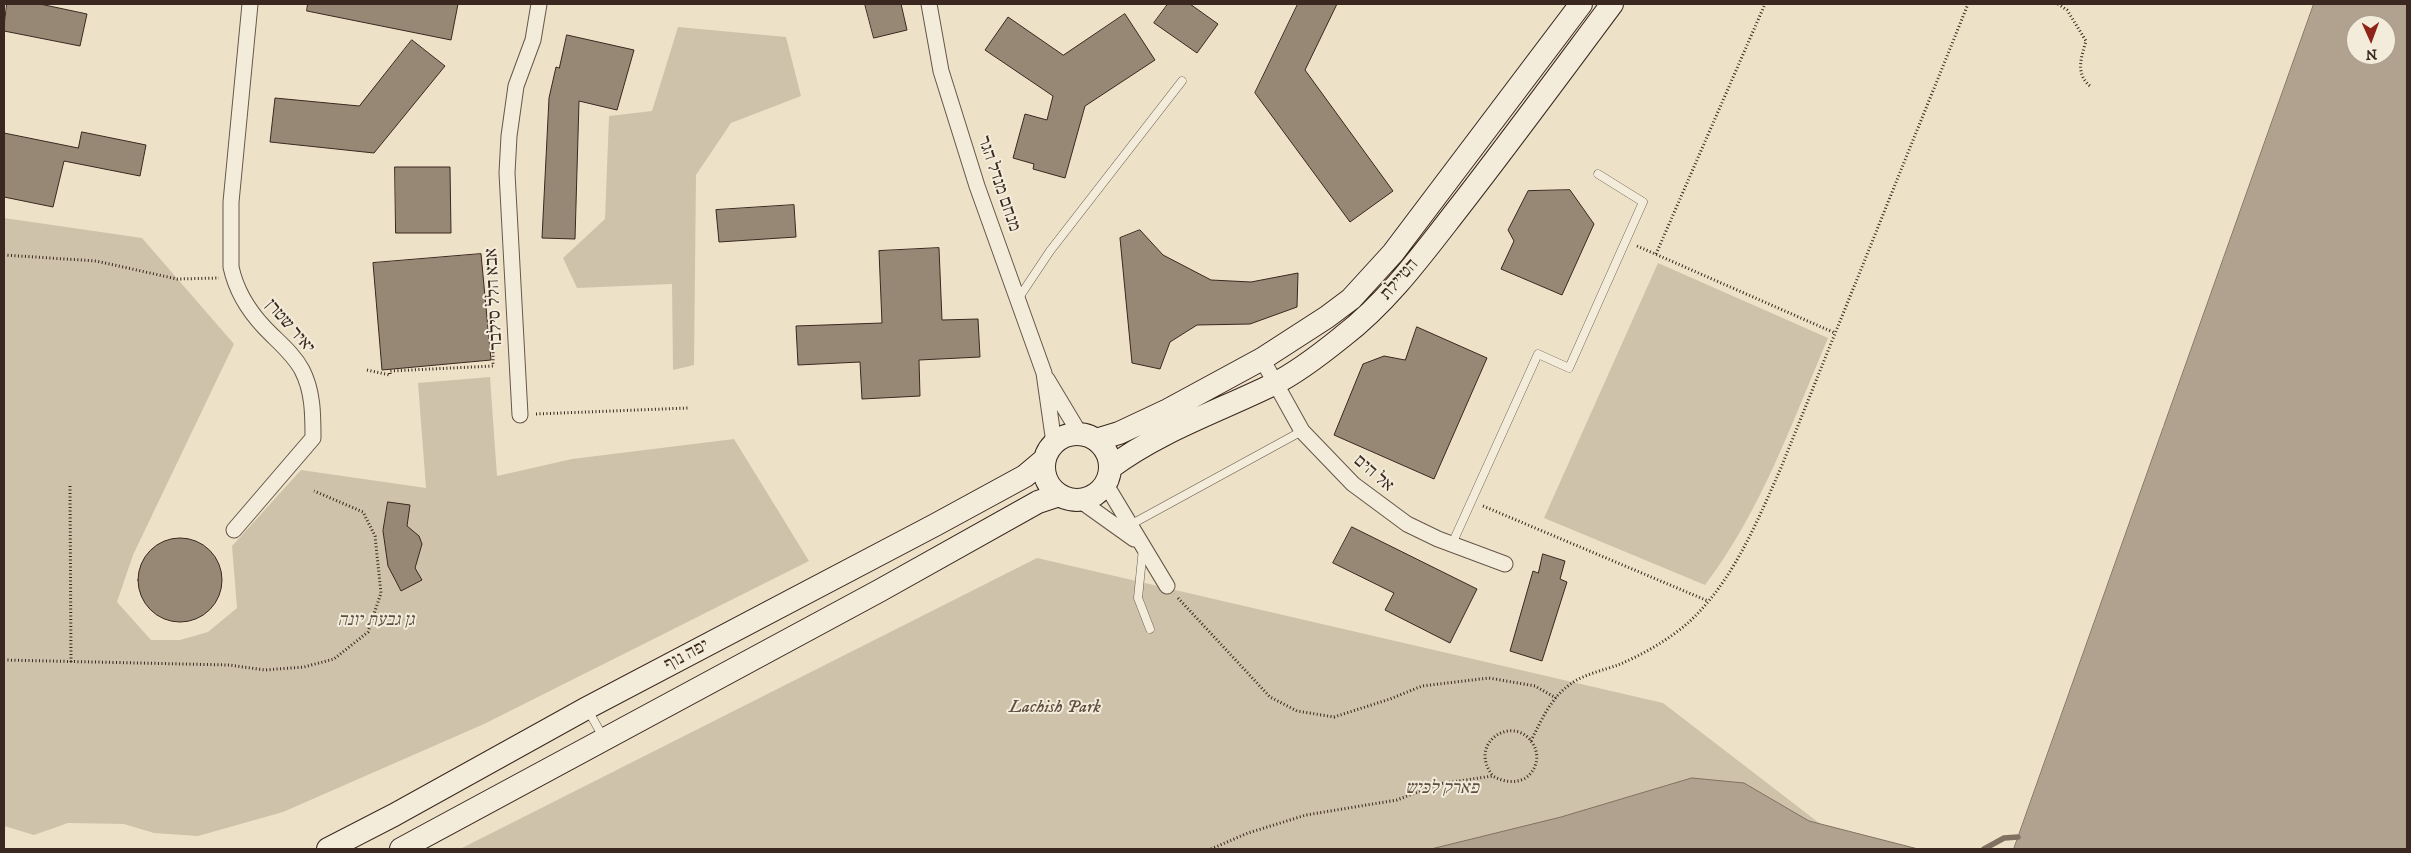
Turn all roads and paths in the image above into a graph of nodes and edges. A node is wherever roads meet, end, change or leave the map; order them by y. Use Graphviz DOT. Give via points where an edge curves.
graph roads {
  1 [pos="250,4"];
  2 [pos="929,4"];
  3 [pos="1581,4"];
  4 [pos="1765,4"];
  5 [pos="1968,4"];
  6 [pos="2058,4"];
  7 [pos="535,8"];
  8 [pos="1600,8"];
  9 [pos="1182,81"];
  10 [pos="2091,87"];
  11 [pos="1598,174"];
  12 [pos="1625,241"];
  13 [pos="1656,254"];
  14 [pos="4,255"];
  15 [pos="233,277"];
  16 [pos="1017,300"];
  17 [pos="1835,333"];
  18 [pos="493,344"];
  19 [pos="1262,359"];
  20 [pos="367,370"];
  21 [pos="1044,374"];
  22 [pos="1276,383"];
  23 [pos="688,408"];
  24 [pos="520,415"];
  25 [pos="1302,431"];
  26 [pos="1088,437"];
  27 [pos="1049,452"];
  28 [pos="1107,475"];
  29 [pos="70,486"];
  30 [pos="314,491"];
  31 [pos="1069,497"];
  32 [pos="1471,501"];
  33 [pos="1130,525"];
  34 [pos="234,530"];
  35 [pos="1452,544"];
  36 [pos="1143,546"];
  37 [pos="1505,564"];
  38 [pos="1167,586"];
  39 [pos="1708,601"];
  40 [pos="1150,629"];
  41 [pos="4,660"];
  42 [pos="71,663"];
  43 [pos="1556,698"];
  44 [pos="588,708"];
  45 [pos="604,739"];
  46 [pos="1531,741"];
  47 [pos="1493,776"];
  48 [pos="328,849"];
  49 [pos="401,849"];
  50 [pos="1212,849"];
  1 -- 15 [label="street, יאיר שטרן" via="231,202"];
  2 -- 16 [label="street, מנחם מנדל הגר" via="941,71"];
  3 -- 19 [label="main road, הטיילת" via="1372,277 1327,317"];
  4 -- 13 [label="path"];
  5 -- 17 [label="path"];
  6 -- 10 [label="path" via="2067,10 2086,41 2080,71"];
  7 -- 24 [label="street, אבא הלל סילבר" via="533,40 516,86 507,173"];
  8 -- 22 [label="main road, הטיילת" via="1512,139 1385,298 1342,338"];
  9 -- 16 [label="lane" via="1050,251"];
  11 -- 12 [label="lane" via="1643,202"];
  12 -- 13 [label="path"];
  12 -- 32 [label="lane" via="1568,368 1538,354"];
  13 -- 17 [label="path"];
  14 -- 15 [label="path" via="96,261 177,279"];
  15 -- 34 [label="street, יאיר שטרן" via="249,310 292,354 302,371 313,409 313,438"];
  16 -- 21 [label="street, מנחם מנדל הגר"];
  17 -- 39 [label="path" via="1748,540"];
  18 -- 20 [label="path" via="493,366 390,371 390,375"];
  19 -- 22 [label="street, אל הים"];
  19 -- 26 [label="main road, הטיילת" via="1120,433"];
  21 -- 26 [label="street"];
  21 -- 27 [label="street"];
  22 -- 25 [label="street, אל הים"];
  22 -- 28 [label="main road, הטיילת" via="1138,448"];
  23 -- 24 [label="path"];
  25 -- 33 [label="lane"];
  25 -- 35 [label="street, אל הים" via="1353,484 1378,504 1407,524"];
  26 -- 27 [label="main road" via="1062,438"];
  26 -- 28 [label="main road" via="1107,453"];
  27 -- 31 [label="main road" via="1046,480"];
  27 -- 44 [label="main road, יפה נוף" via="1024,476 936,525"];
  28 -- 31 [label="main road" via="1094,495"];
  28 -- 33 [label="street"];
  29 -- 42 [label="path"];
  30 -- 42 [label="path" via="363,512 375,536 381,593 368,632 334,660 304,667 265,670 229,665"];
  31 -- 36 [label="street"];
  31 -- 45 [label="main road, יפה נוף" via="1038,502"];
  32 -- 35 [label="lane"];
  32 -- 39 [label="path"];
  33 -- 36 [label="street"];
  35 -- 37 [label="street, אל הים"];
  36 -- 38 [label="street"];
  36 -- 40 [label="lane" via="1138,598"];
  38 -- 43 [label="path" via="1270,697 1297,711 1334,717 1422,686 1489,678 1534,686"];
  39 -- 43 [label="path" via="1688,622 1648,650 1573,682"];
  41 -- 42 [label="path"];
  43 -- 46 [label="path" via="1546,709"];
  44 -- 45 [label="lane"];
  44 -- 48 [label="main road, יפה נוף"];
  45 -- 49 [label="main road, יפה נוף"];
  46 -- 47 [label="path" via="1537,757 1526,778 1509,783"];
  46 -- 47 [label="path" via="1517,732 1500,733 1493,738 1485,752 1488,769"];
  47 -- 50 [label="path" via="1438,784 1397,800 1306,815 1248,833"];
}
